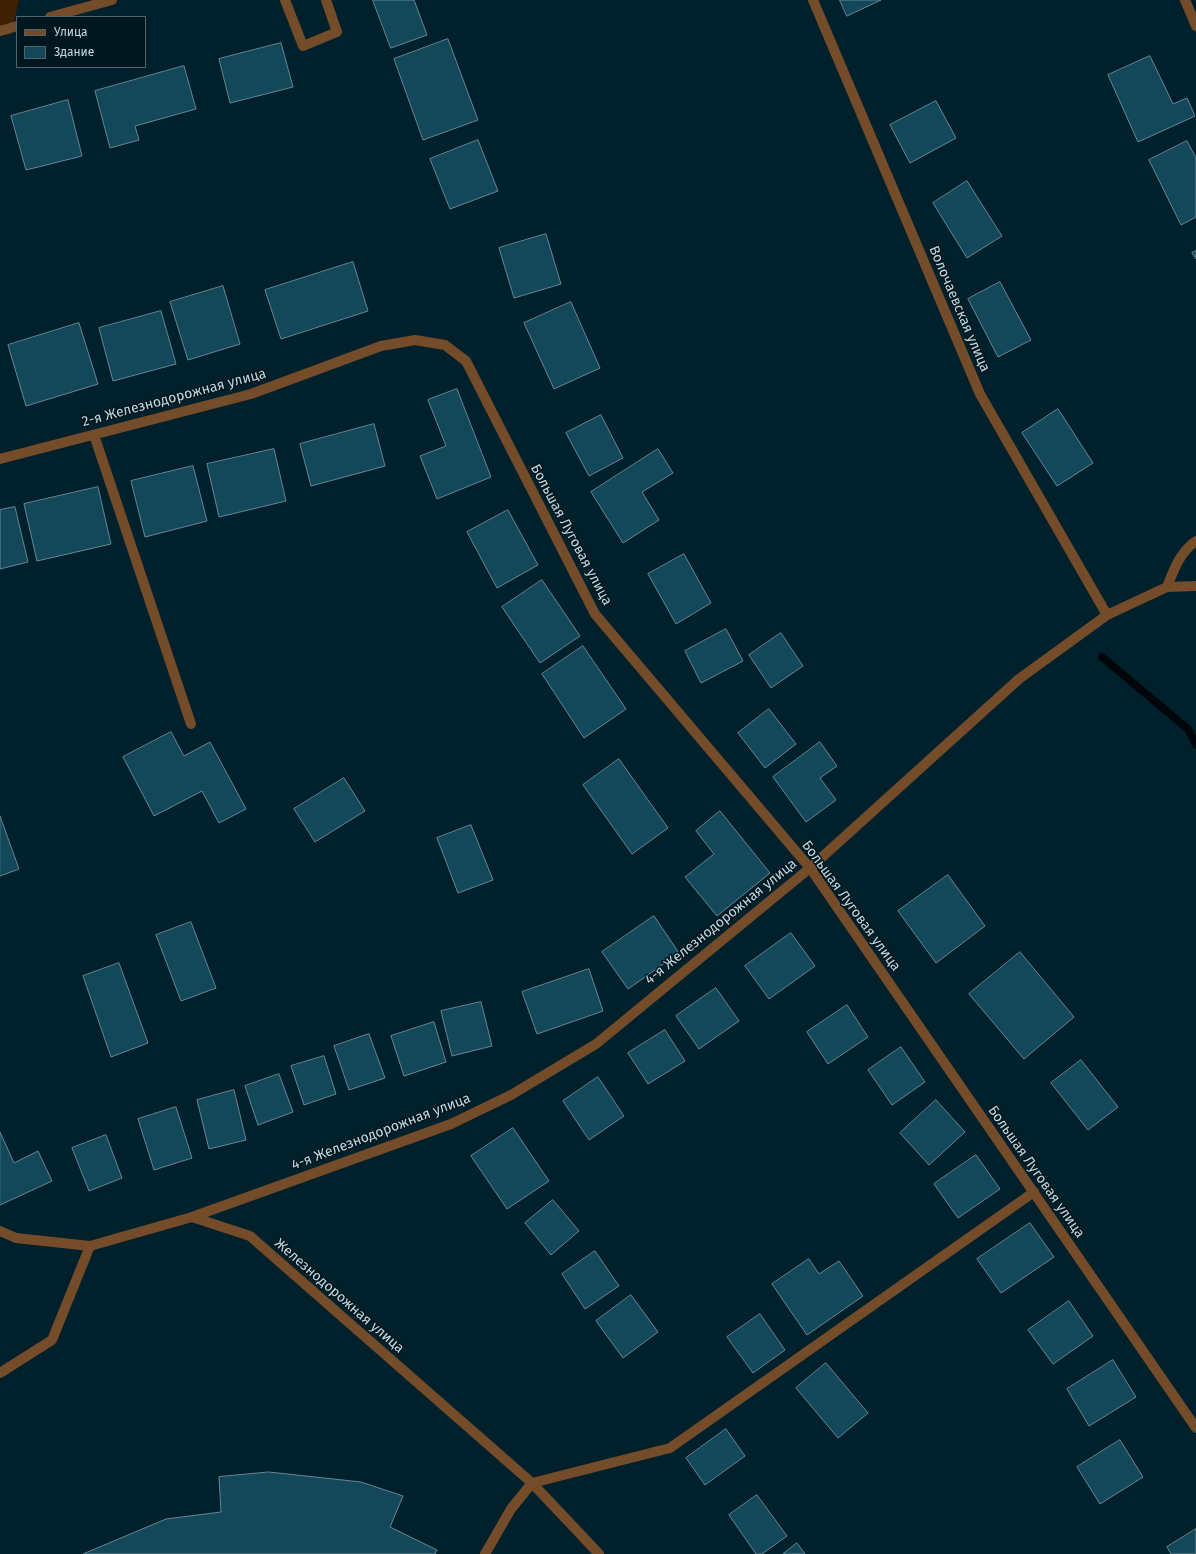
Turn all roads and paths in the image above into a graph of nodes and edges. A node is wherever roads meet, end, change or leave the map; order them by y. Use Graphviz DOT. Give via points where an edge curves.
graph roads {
  1 [pos="112,0"];
  2 [pos="285,0"];
  3 [pos="326,0"];
  4 [pos="813,0"];
  5 [pos="1185,0"];
  6 [pos="54,16"];
  7 [pos="16,26"];
  8 [pos="1196,26"];
  9 [pos="0,31"];
  10 [pos="445,345"];
  11 [pos="94,435"];
  12 [pos="0,459"];
  13 [pos="1196,541"];
  14 [pos="1196,586"];
  15 [pos="1168,587"];
  16 [pos="1106,615"];
  17 [pos="190,724"];
  18 [pos="810,868"];
  19 [pos="1034,1192"];
  20 [pos="192,1217"];
  21 [pos="0,1231"];
  22 [pos="90,1246"];
  23 [pos="0,1373"];
  24 [pos="1196,1428"];
  25 [pos="532,1483"];
  26 [pos="485,1554"];
  27 [pos="598,1554"];
  1 -- 6 [label="street"];
  2 -- 3 [label="street" via="303,46 337,32"];
  4 -- 16 [label="street, Волочаевская улица" via="980,394"];
  5 -- 8 [label="street"];
  7 -- 9 [label="street"];
  10 -- 11 [label="street, 2-я Железнодорожная улица" via="416,340 381,346 251,394"];
  10 -- 18 [label="street, Большая Луговая улица" via="466,361 595,614"];
  11 -- 12 [label="street, 2-я Железнодорожная улица"];
  11 -- 17 [label="street"];
  13 -- 15 [label="street" via="1187,547 1176,565"];
  14 -- 15 [label="street"];
  15 -- 16 [label="street, 4-я Железнодорожная улица"];
  16 -- 18 [label="street, 4-я Железнодорожная улица" via="1019,679"];
  18 -- 19 [label="street, Большая Луговая улица"];
  18 -- 20 [label="street, 4-я Железнодорожная улица" via="596,1044 511,1095 451,1124"];
  19 -- 24 [label="street, Большая Луговая улица"];
  19 -- 25 [label="street" via="670,1448"];
  20 -- 22 [label="street"];
  20 -- 25 [label="street, Железнодорожная улица" via="250,1236"];
  21 -- 22 [label="street" via="16,1238"];
  22 -- 23 [label="street" via="52,1340"];
  25 -- 26 [label="street" via="511,1509"];
  25 -- 27 [label="street, Железнодорожная улица"];
}
